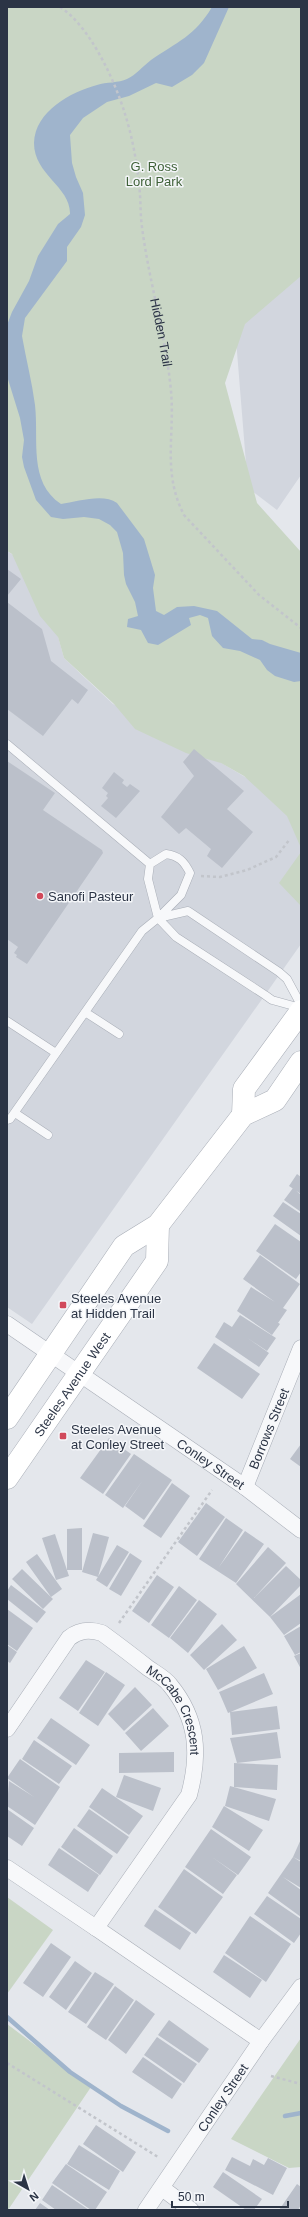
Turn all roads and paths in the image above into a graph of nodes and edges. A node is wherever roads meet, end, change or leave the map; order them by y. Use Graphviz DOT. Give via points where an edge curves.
graph roads {
  1 [pos="60,7"];
  2 [pos="301,628"];
  3 [pos="7,744"];
  4 [pos="290,839"];
  5 [pos="150,864"];
  6 [pos="190,873"];
  7 [pos="158,918"];
  8 [pos="301,1008"];
  9 [pos="85,1012"];
  10 [pos="7,1021"];
  11 [pos="119,1034"];
  12 [pos="56,1053"];
  13 [pos="301,1062"];
  14 [pos="15,1113"];
  15 [pos="244,1115"];
  16 [pos="7,1120"];
  17 [pos="48,1136"];
  18 [pos="158,1225"];
  19 [pos="7,1324"];
  20 [pos="301,1348"];
  21 [pos="50,1353"];
  22 [pos="78,1374"];
  23 [pos="7,1418"];
  24 [pos="7,1478"];
  25 [pos="245,1487"];
  26 [pos="212,1490"];
  27 [pos="301,1530"];
  28 [pos="119,1623"];
  29 [pos="7,1728"];
  30 [pos="7,1868"];
  31 [pos="96,1928"];
  32 [pos="301,1987"];
  33 [pos="261,2041"];
  34 [pos="7,2063"];
  35 [pos="271,2076"];
  36 [pos="301,2084"];
  37 [pos="158,2157"];
  38 [pos="162,2188"];
  39 [pos="146,2210"];
  40 [pos="192,2210"];
  1 -- 2 [label="path, Hidden Trail" via="76,21 88,37 110,77 125,114 139,185 141,226 169,378 171,476 179,505 184,515 259,595"];
  3 -- 5 [label="lane"];
  4 -- 6 [label="path" via="276,857 247,870 220,877"];
  5 -- 6 [label="lane" via="166,854 176,855 185,863"];
  5 -- 7 [label="lane" via="148,879"];
  6 -- 7 [label="lane" via="181,895"];
  7 -- 8 [label="lane" via="176,937 272,1000"];
  7 -- 8 [label="lane" via="188,911 279,972 287,980"];
  7 -- 9 [label="lane" via="142,931"];
  8 -- 15 [label="main road" via="244,1090"];
  9 -- 11 [label="lane"];
  9 -- 12 [label="lane"];
  10 -- 12 [label="lane"];
  12 -- 14 [label="lane"];
  13 -- 15 [label="main road" via="275,1100"];
  14 -- 16 [label="lane"];
  14 -- 17 [label="lane"];
  15 -- 18 [label="main road"];
  18 -- 21 [label="main road" via="124,1246"];
  18 -- 22 [label="main road, Steeles Avenue West" via="157,1261"];
  19 -- 21 [label="street"];
  20 -- 25 [label="street, Borrows Street"];
  21 -- 22 [label="street"];
  21 -- 23 [label="main road"];
  22 -- 24 [label="main road, Steeles Avenue West"];
  22 -- 25 [label="street, Conley Street"];
  25 -- 27 [label="street, Conley Street"];
  26 -- 28 [label="path"];
  29 -- 31 [label="street, McCabe Crescent" via="69,1638 76,1632 102,1633 170,1684 184,1705 193,1728 196,1750 195,1772 189,1795"];
  30 -- 31 [label="street"];
  31 -- 33 [label="street"];
  32 -- 33 [label="street, Conley Street"];
  33 -- 38 [label="street, Conley Street"];
  34 -- 37 [label="path"];
  35 -- 36 [label="path"];
  38 -- 39 [label="street, Conley Street"];
  38 -- 40 [label="street"];
}
